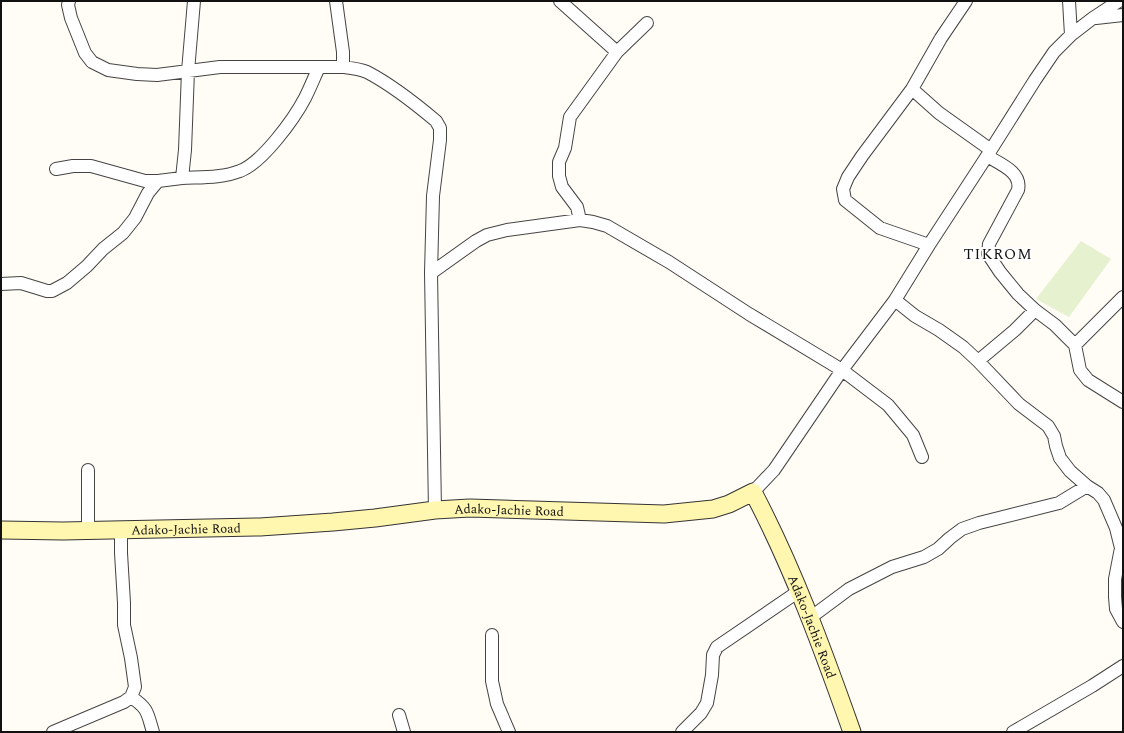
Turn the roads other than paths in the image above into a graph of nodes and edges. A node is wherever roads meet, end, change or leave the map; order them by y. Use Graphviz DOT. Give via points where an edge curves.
graph roads {
  1 [pos="69,1"];
  2 [pos="194,1"];
  3 [pos="336,1"];
  4 [pos="560,1"];
  5 [pos="966,1"];
  6 [pos="1069,1"];
  7 [pos="1119,1"];
  8 [pos="1123,15"];
  9 [pos="1093,18"];
  10 [pos="647,23"];
  11 [pos="1071,34"];
  12 [pos="617,52"];
  13 [pos="319,67"];
  14 [pos="343,67"];
  15 [pos="188,72"];
  16 [pos="912,89"];
  17 [pos="989,153"];
  18 [pos="56,169"];
  19 [pos="182,178"];
  20 [pos="158,181"];
  21 [pos="580,220"];
  22 [pos="928,245"];
  23 [pos="431,273"];
  24 [pos="1,284"];
  25 [pos="1123,297"];
  26 [pos="895,300"];
  27 [pos="1035,310"];
  28 [pos="1075,345"];
  29 [pos="978,361"];
  30 [pos="842,370"];
  31 [pos="1123,402"];
  32 [pos="922,457"];
  33 [pos="88,470"];
  34 [pos="1087,486"];
  35 [pos="753,492"];
  36 [pos="435,510"];
  37 [pos="1,530"];
  38 [pos="88,530"];
  39 [pos="121,530"];
  40 [pos="1122,548"];
  41 [pos="799,591"];
  42 [pos="810,618"];
  43 [pos="1123,622"];
  44 [pos="492,635"];
  45 [pos="1123,666"];
  46 [pos="131,697"];
  47 [pos="399,715"];
  48 [pos="53,732"];
  49 [pos="153,732"];
  50 [pos="404,732"];
  51 [pos="509,732"];
  52 [pos="682,732"];
  53 [pos="852,732"];
  54 [pos="1013,732"];
  1 -- 15 [label="street" via="76,34 92,62 108,70 137,74"];
  2 -- 15 [label="street"];
  3 -- 14 [label="street"];
  4 -- 12 [label="street"];
  5 -- 16 [label="street"];
  6 -- 11 [label="street"];
  7 -- 9 [label="street"];
  8 -- 9 [label="street"];
  9 -- 11 [label="street"];
  10 -- 12 [label="street"];
  11 -- 17 [label="street" via="1054,52"];
  12 -- 21 [label="street" via="570,117 565,148 559,162 562,187 577,207"];
  13 -- 14 [label="street"];
  13 -- 15 [label="street" via="220,67"];
  13 -- 19 [label="street" via="295,116 253,164 232,174"];
  14 -- 23 [label="street" via="367,72 413,103 436,121 440,128 433,196"];
  15 -- 19 [label="street"];
  16 -- 17 [label="street"];
  16 -- 22 [label="street" via="859,161 843,189 845,200 880,228"];
  17 -- 22 [label="street"];
  17 -- 27 [label="street" via="1017,177 1019,184 989,244 988,254 1018,294"];
  18 -- 20 [label="street" via="91,166"];
  19 -- 20 [label="street"];
  20 -- 24 [label="street" via="123,232 67,283 52,291 21,283"];
  21 -- 23 [label="street" via="487,235"];
  21 -- 30 [label="street" via="607,226"];
  22 -- 26 [label="street"];
  23 -- 36 [label="street"];
  25 -- 28 [label="street"];
  26 -- 29 [label="street" via="963,347"];
  26 -- 30 [label="street"];
  27 -- 28 [label="street"];
  27 -- 29 [label="street" via="1016,330"];
  28 -- 31 [label="street" via="1080,370 1088,380"];
  29 -- 34 [label="street" via="1019,404 1048,426 1054,436 1060,458"];
  30 -- 32 [label="street" via="888,405 913,435"];
  30 -- 35 [label="street" via="774,470"];
  33 -- 38 [label="street"];
  34 -- 40 [label="street" via="1104,500"];
  34 -- 42 [label="street" via="1059,503 962,529 938,549 924,557 892,567 849,590"];
  35 -- 36 [label="street, Adako-Jachie Road" via="713,509 664,514 470,508"];
  35 -- 41 [label="street, Adako-Jachie Road" via="774,531"];
  36 -- 39 [label="street, Adako-Jachie Road" via="376,518 260,527"];
  37 -- 38 [label="street, Adako-Jachie Road"];
  38 -- 39 [label="street, Adako-Jachie Road"];
  39 -- 46 [label="street" via="124,625 135,687"];
  40 -- 43 [label="street" via="1115,579 1115,597 1116,609"];
  41 -- 42 [label="street, Adako-Jachie Road"];
  41 -- 52 [label="street" via="717,648 713,655 707,703"];
  42 -- 53 [label="street, Adako-Jachie Road"];
  44 -- 51 [label="street" via="492,681 497,704"];
  45 -- 54 [label="street"];
  46 -- 48 [label="street"];
  46 -- 49 [label="street" via="146,709"];
  47 -- 50 [label="street"];
}
